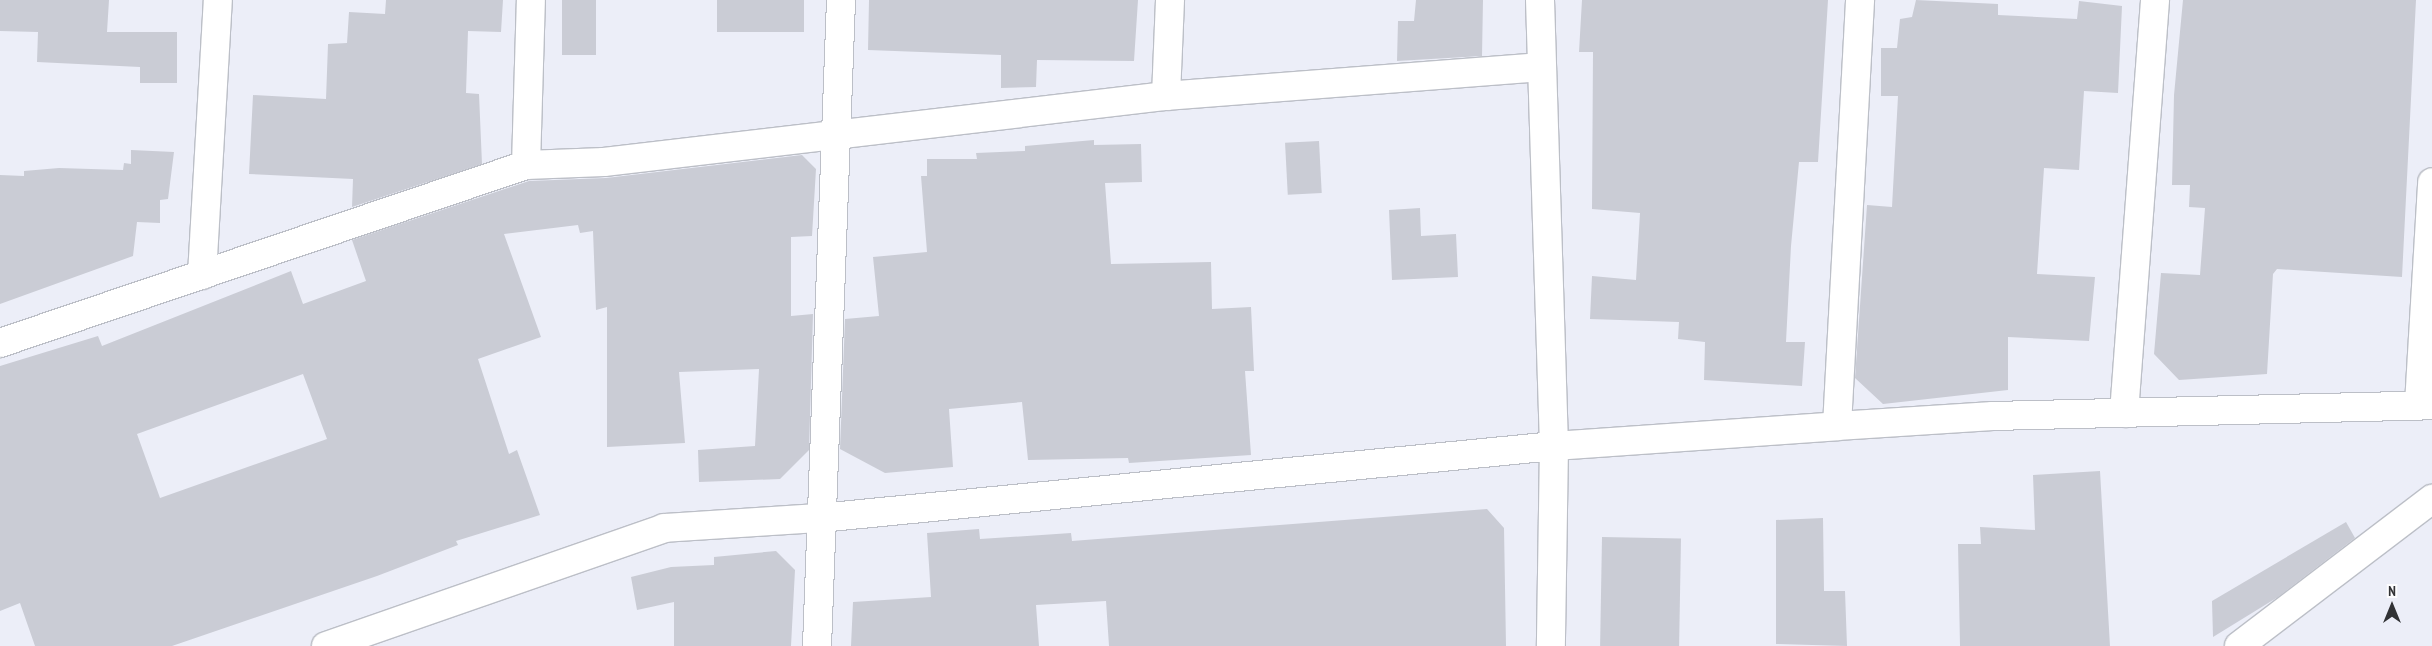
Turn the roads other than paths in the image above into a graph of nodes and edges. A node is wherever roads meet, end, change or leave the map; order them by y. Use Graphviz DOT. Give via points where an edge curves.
graph roads {
  1 [pos="218,0"];
  2 [pos="531,0"];
  3 [pos="841,0"];
  4 [pos="1170,0"];
  5 [pos="1540,0"];
  6 [pos="1860,0"];
  7 [pos="2155,0"];
  8 [pos="1541,67"];
  9 [pos="1166,96"];
  10 [pos="834,134"];
  11 [pos="526,165"];
  12 [pos="2432,182"];
  13 [pos="202,275"];
  14 [pos="0,343"];
  15 [pos="2425,405"];
  16 [pos="2124,413"];
  17 [pos="1837,426"];
  18 [pos="1554,446"];
  19 [pos="2432,500"];
  20 [pos="820,518"];
  21 [pos="326,646"];
  22 [pos="817,646"];
  23 [pos="1551,646"];
  24 [pos="2239,646"];
  1 -- 13 [label="street"];
  2 -- 11 [label="street"];
  3 -- 10 [label="street"];
  4 -- 9 [label="street"];
  5 -- 8 [label="street"];
  6 -- 17 [label="street"];
  7 -- 16 [label="street"];
  8 -- 9 [label="street"];
  8 -- 18 [label="street"];
  9 -- 10 [label="street"];
  10 -- 11 [label="street" via="604,162"];
  10 -- 20 [label="street"];
  11 -- 13 [label="street"];
  12 -- 15 [label="street"];
  13 -- 14 [label="street"];
  15 -- 16 [label="street"];
  16 -- 17 [label="street"];
  17 -- 18 [label="street"];
  18 -- 20 [label="street"];
  18 -- 23 [label="street"];
  19 -- 24 [label="street"];
  20 -- 21 [label="street" via="664,528"];
  20 -- 22 [label="street"];
}
